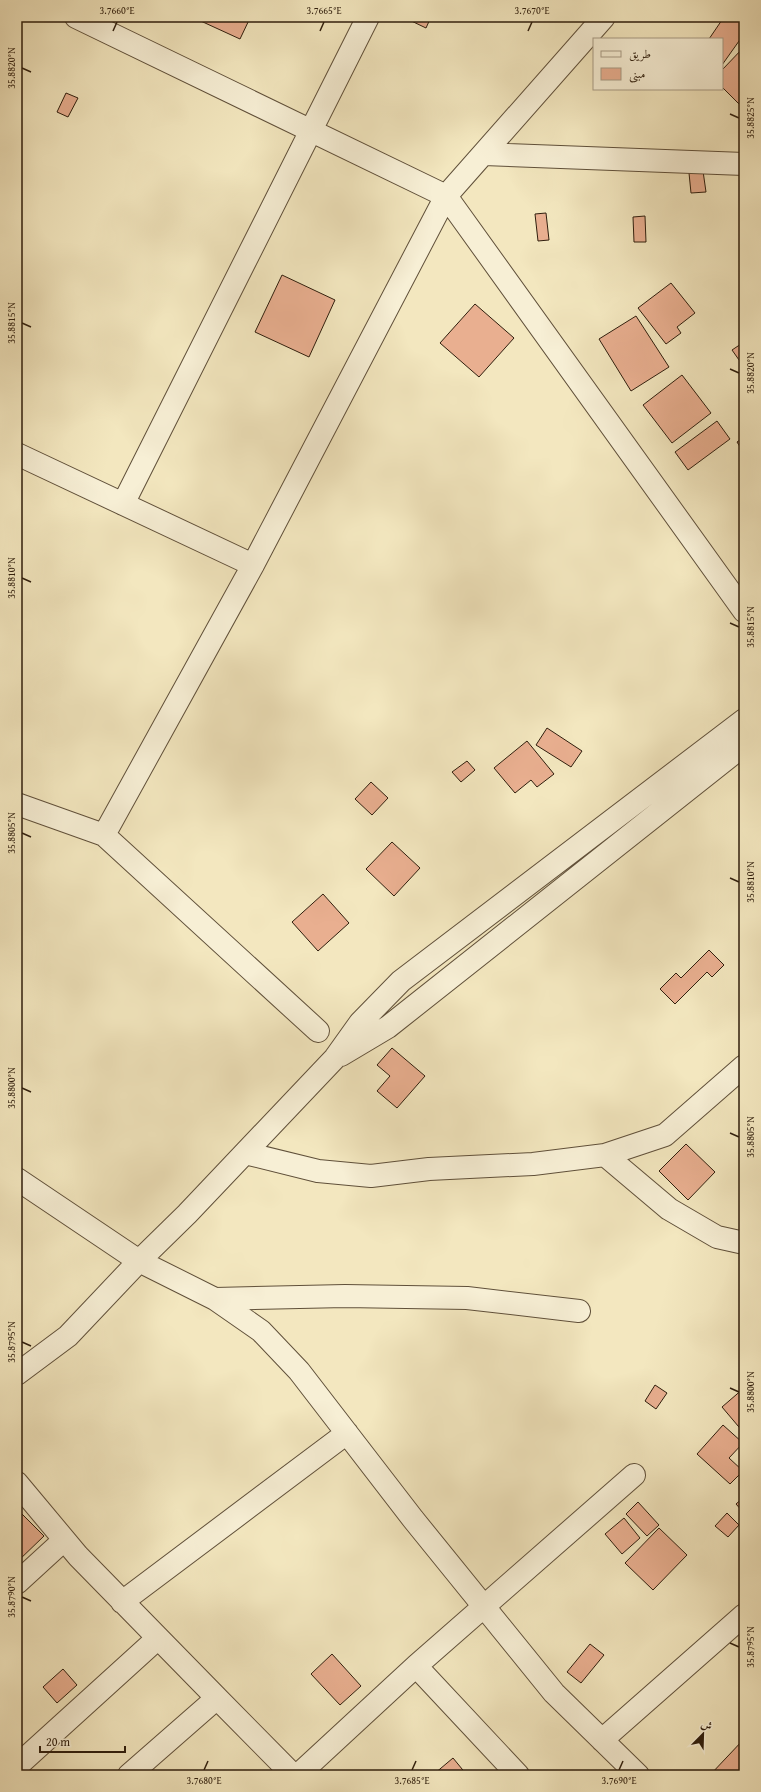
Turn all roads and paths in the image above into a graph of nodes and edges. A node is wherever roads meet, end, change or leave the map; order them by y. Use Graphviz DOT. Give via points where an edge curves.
graph roads {
  1 [pos="76,17"];
  2 [pos="368,17"];
  3 [pos="604,17"];
  4 [pos="107,24"];
  5 [pos="310,131"];
  6 [pos="484,154"];
  7 [pos="744,164"];
  8 [pos="446,196"];
  9 [pos="17,454"];
  10 [pos="124,504"];
  11 [pos="253,565"];
  12 [pos="744,611"];
  13 [pos="744,720"];
  14 [pos="744,745"];
  15 [pos="17,804"];
  16 [pos="104,835"];
  17 [pos="318,1032"];
  18 [pos="335,1058"];
  19 [pos="744,1066"];
  20 [pos="245,1153"];
  21 [pos="605,1155"];
  22 [pos="17,1179"];
  23 [pos="744,1243"];
  24 [pos="139,1262"];
  25 [pos="215,1298"];
  26 [pos="579,1311"];
  27 [pos="17,1374"];
  28 [pos="347,1433"];
  29 [pos="634,1475"];
  30 [pos="17,1483"];
  31 [pos="64,1540"];
  32 [pos="17,1583"];
  33 [pos="122,1602"];
  34 [pos="485,1607"];
  35 [pos="744,1615"];
  36 [pos="158,1638"];
  37 [pos="416,1666"];
  38 [pos="217,1698"];
  39 [pos="602,1740"];
  40 [pos="17,1766"];
  41 [pos="129,1775"];
  42 [pos="293,1775"];
  43 [pos="298,1775"];
  44 [pos="518,1775"];
  45 [pos="638,1775"];
  1 -- 4 [label="street"];
  2 -- 5 [label="street"];
  3 -- 6 [label="street"];
  4 -- 5 [label="street"];
  5 -- 8 [label="street"];
  5 -- 10 [label="street"];
  6 -- 7 [label="street"];
  6 -- 8 [label="street"];
  8 -- 11 [label="street"];
  8 -- 12 [label="street"];
  9 -- 10 [label="street"];
  10 -- 11 [label="street"];
  11 -- 16 [label="street"];
  13 -- 18 [label="street" via="401,981 360,1024"];
  14 -- 18 [label="street" via="388,1027"];
  15 -- 16 [label="street"];
  16 -- 17 [label="street"];
  18 -- 20 [label="street"];
  19 -- 21 [label="street" via="665,1135"];
  20 -- 21 [label="street" via="318,1171 371,1176 429,1169 533,1164"];
  20 -- 24 [label="street"];
  21 -- 23 [label="street" via="670,1209 717,1237"];
  22 -- 24 [label="street"];
  24 -- 25 [label="street"];
  24 -- 27 [label="street" via="68,1336"];
  25 -- 26 [label="street" via="467,1298"];
  25 -- 28 [label="street" via="261,1331 299,1371"];
  28 -- 33 [label="street"];
  28 -- 34 [label="street"];
  29 -- 34 [label="street"];
  30 -- 31 [label="street"];
  31 -- 32 [label="street"];
  31 -- 33 [label="street"];
  33 -- 36 [label="street"];
  34 -- 37 [label="street"];
  34 -- 39 [label="street" via="554,1693"];
  35 -- 39 [label="street"];
  36 -- 38 [label="street"];
  36 -- 40 [label="street"];
  37 -- 43 [label="street"];
  37 -- 44 [label="street"];
  38 -- 41 [label="street"];
  38 -- 42 [label="street"];
  39 -- 45 [label="street"];
}
